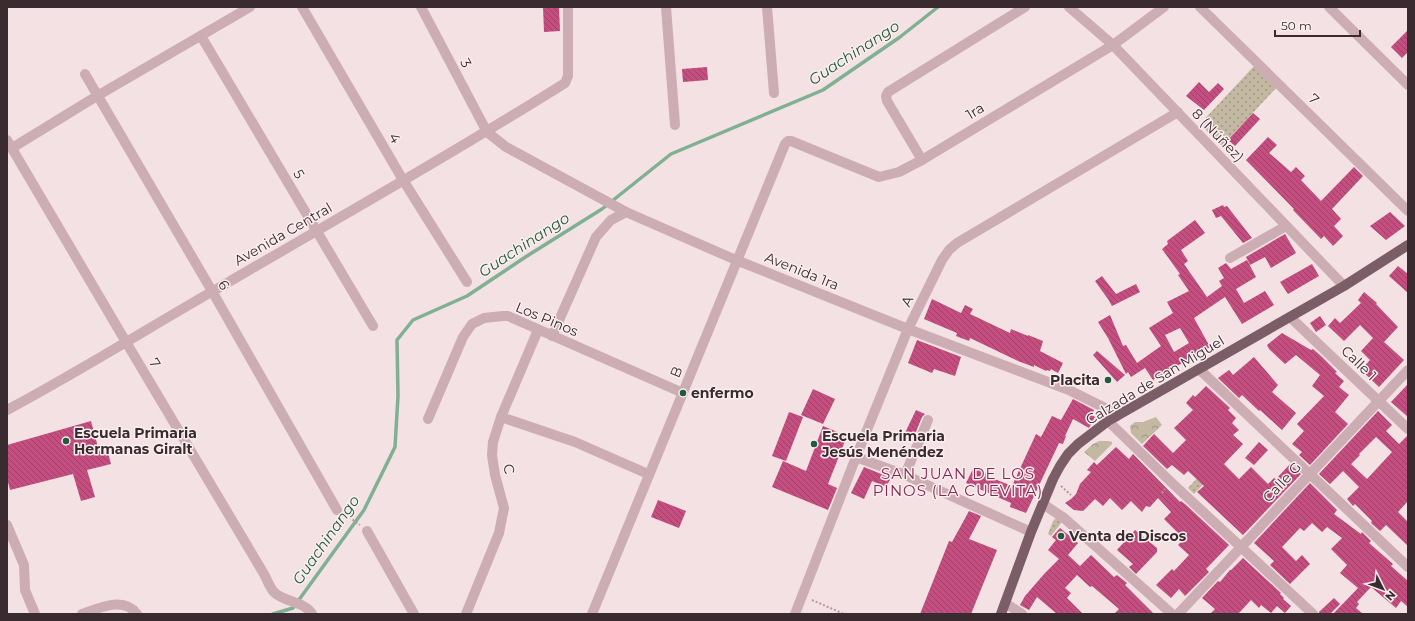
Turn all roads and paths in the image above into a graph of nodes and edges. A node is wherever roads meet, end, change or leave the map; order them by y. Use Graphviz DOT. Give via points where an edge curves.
graph roads {
  1 [pos="250,7"];
  2 [pos="302,7"];
  3 [pos="421,7"];
  4 [pos="568,7"];
  5 [pos="666,7"];
  6 [pos="767,7"];
  7 [pos="1025,7"];
  8 [pos="1069,7"];
  9 [pos="1164,7"];
  10 [pos="1200,7"];
  11 [pos="1329,7"];
  12 [pos="201,36"];
  13 [pos="1113,45"];
  14 [pos="85,74"];
  15 [pos="1408,85"];
  16 [pos="774,94"];
  17 [pos="97,96"];
  18 [pos="1178,112"];
  19 [pos="675,125"];
  20 [pos="487,132"];
  21 [pos="788,141"];
  22 [pos="10,144"];
  23 [pos="922,160"];
  24 [pos="403,180"];
  25 [pos="621,210"];
  26 [pos="1408,211"];
  27 [pos="1286,226"];
  28 [pos="316,231"];
  29 [pos="1408,245"];
  30 [pos="1230,258"];
  31 [pos="736,260"];
  32 [pos="467,282"];
  33 [pos="1344,286"];
  34 [pos="212,291"];
  35 [pos="1290,317"];
  36 [pos="374,326"];
  37 [pos="908,329"];
  38 [pos="538,330"];
  39 [pos="552,336"];
  40 [pos="126,342"];
  41 [pos="1199,369"];
  42 [pos="1408,370"];
  43 [pos="683,393"];
  44 [pos="1378,401"];
  45 [pos="7,410"];
  46 [pos="501,417"];
  47 [pos="428,419"];
  48 [pos="1112,419"];
  49 [pos="928,420"];
  50 [pos="1408,429"];
  51 [pos="856,457"];
  52 [pos="648,474"];
  53 [pos="1309,474"];
  54 [pos="905,475"];
  55 [pos="1042,504"];
  56 [pos="337,510"];
  57 [pos="348,516"];
  58 [pos="7,525"];
  59 [pos="364,529"];
  60 [pos="1031,532"];
  61 [pos="1240,547"];
  62 [pos="1408,567"];
  63 [pos="803,596"];
  64 [pos="1005,603"];
  65 [pos="311,612"];
  66 [pos="35,614"];
  67 [pos="82,614"];
  68 [pos="137,614"];
  69 [pos="414,614"];
  70 [pos="466,614"];
  71 [pos="592,614"];
  72 [pos="795,614"];
  73 [pos="844,614"];
  74 [pos="1001,614"];
  75 [pos="1022,614"];
  76 [pos="1172,614"];
  77 [pos="1178,614"];
  78 [pos="1313,614"];
  1 -- 12 [label="street"];
  2 -- 24 [label="street, 4"];
  3 -- 20 [label="street, 3"];
  4 -- 20 [label="street, Avenida Central" via="568,76 565,83"];
  5 -- 19 [label="street"];
  6 -- 16 [label="street"];
  7 -- 23 [label="street" via="888,92 887,101"];
  8 -- 13 [label="street, 8 (Núñez)"];
  9 -- 13 [label="street, 1ra"];
  10 -- 26 [label="street, 7"];
  11 -- 15 [label="street"];
  12 -- 17 [label="street"];
  12 -- 28 [label="street, 5"];
  13 -- 18 [label="street, 8 (Núñez)"];
  13 -- 23 [label="street, 1ra"];
  14 -- 17 [label="street, 6"];
  17 -- 22 [label="street"];
  17 -- 34 [label="street, 6"];
  18 -- 27 [label="street, 8 (Núñez)"];
  18 -- 37 [label="street, A" via="957,243 942,260"];
  20 -- 24 [label="street, Avenida Central"];
  20 -- 25 [label="street, Avenida 1ra" via="506,147"];
  21 -- 23 [label="street, 1ra" via="879,177 899,172"];
  21 -- 31 [label="street, B"];
  22 -- 40 [label="street, 7"];
  24 -- 28 [label="street, Avenida Central"];
  24 -- 32 [label="street, 4"];
  25 -- 31 [label="street, Avenida 1ra"];
  25 -- 39 [label="street" via="596,237"];
  27 -- 30 [label="street"];
  27 -- 33 [label="street, 8 (Núñez)"];
  28 -- 34 [label="street, Avenida Central"];
  28 -- 36 [label="street, 5"];
  29 -- 33 [label="main road, Calzada de San Miguel"];
  31 -- 37 [label="street, Avenida 1ra"];
  31 -- 43 [label="street, B"];
  33 -- 35 [label="main road, Calzada de San Miguel"];
  34 -- 40 [label="street, Avenida Central"];
  34 -- 56 [label="street, 6"];
  35 -- 41 [label="main road, Calzada de San Miguel"];
  35 -- 44 [label="street, Calle 1"];
  37 -- 48 [label="street, Avenida 1ra" via="1069,390 1110,411"];
  37 -- 51 [label="street, A"];
  38 -- 39 [label="street, Los Pinos"];
  38 -- 46 [label="street, C"];
  38 -- 47 [label="street, Los Pinos" via="508,316 484,318 472,324 463,337"];
  39 -- 43 [label="street, Los Pinos"];
  40 -- 45 [label="street, Avenida Central"];
  40 -- 65 [label="street, 7" via="274,592"];
  41 -- 48 [label="main road, Calzada de San Miguel"];
  41 -- 53 [label="street"];
  42 -- 44 [label="street, Calle G"];
  43 -- 52 [label="street, B"];
  44 -- 50 [label="street, Calle 1"];
  44 -- 53 [label="street, Calle G"];
  46 -- 52 [label="street" via="575,442"];
  46 -- 70 [label="street, C" via="493,442 492,455 504,508 499,533"];
  48 -- 55 [label="main road, Calzada de San Miguel" via="1068,454"];
  48 -- 61 [label="street, Avenida 1ra"];
  49 -- 54 [label="street"];
  51 -- 54 [label="street"];
  51 -- 63 [label="street, A"];
  52 -- 71 [label="street, B"];
  53 -- 61 [label="street, Calle G"];
  53 -- 62 [label="street"];
  54 -- 60 [label="street"];
  55 -- 60 [label="main road, Calzada de San Miguel"];
  55 -- 76 [label="street" via="1064,518"];
  57 -- 59 [label="path"];
  58 -- 66 [label="street" via="24,566 25,590"];
  59 -- 69 [label="street"];
  60 -- 64 [label="main road, Calzada de San Miguel"];
  61 -- 77 [label="street, Calle G"];
  61 -- 78 [label="street, Avenida 1ra"];
  63 -- 72 [label="street, A"];
  63 -- 73 [label="path"];
  64 -- 74 [label="main road, Calzada de San Miguel"];
  64 -- 75 [label="street"];
  67 -- 68 [label="street" via="118,604 133,609"];
}
